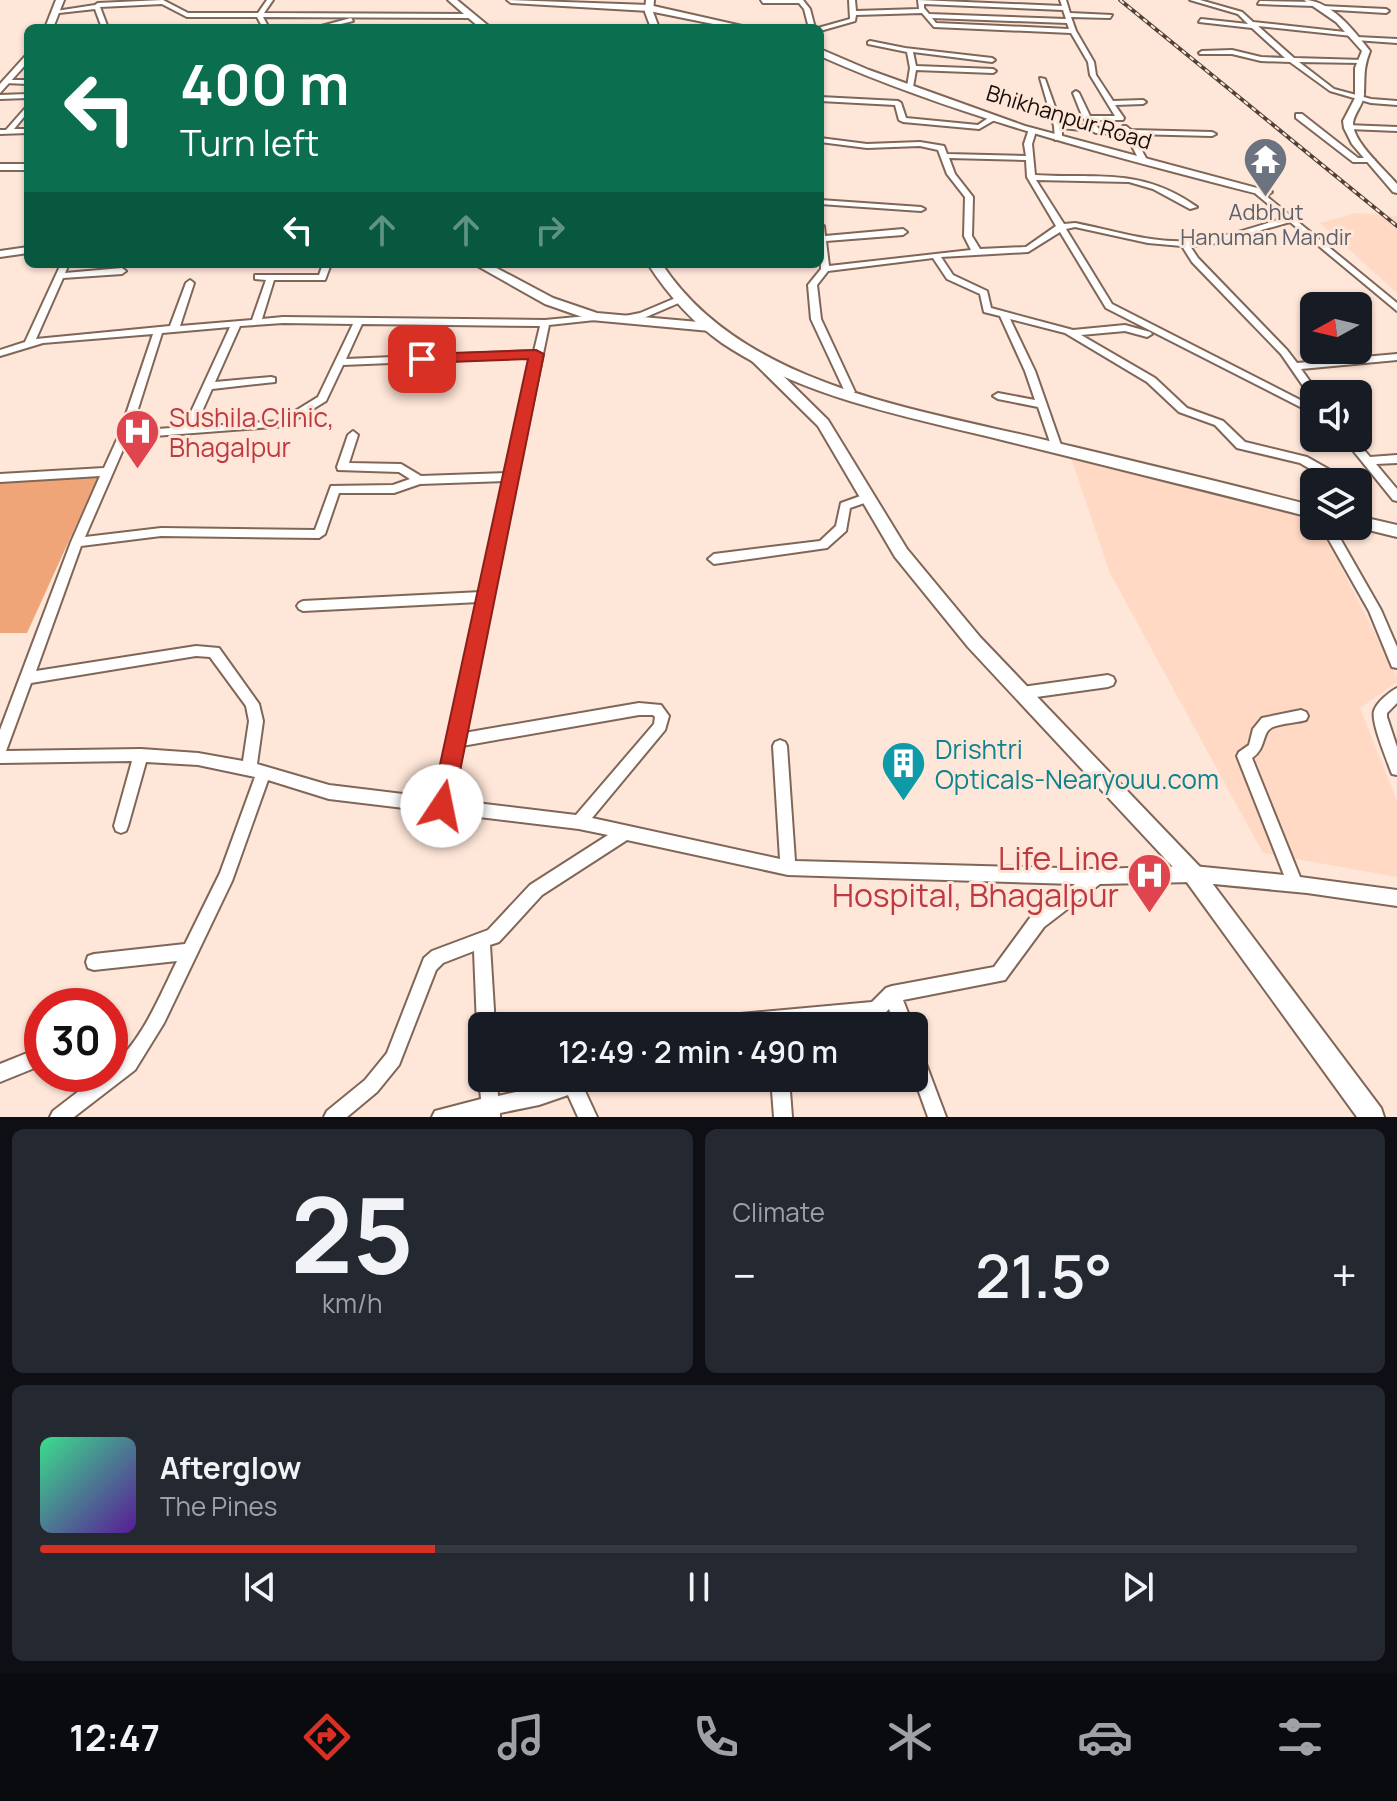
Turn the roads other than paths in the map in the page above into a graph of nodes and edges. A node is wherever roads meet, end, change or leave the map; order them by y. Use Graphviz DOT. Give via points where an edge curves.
graph roads {
  1 [pos="60,0"];
  2 [pos="110,0"];
  3 [pos="270,0"];
  4 [pos="452,0"];
  5 [pos="511,0"];
  6 [pos="800,0"];
  7 [pos="852,0"];
  8 [pos="1193,0"];
  9 [pos="763,1"];
  10 [pos="921,1"];
  11 [pos="604,3"];
  12 [pos="1260,3"];
  13 [pos="650,4"];
  14 [pos="1315,4"];
  15 [pos="96,6"];
  16 [pos="59,11"];
  17 [pos="1066,11"];
  18 [pos="1386,11"];
  19 [pos="854,13"];
  20 [pos="260,14"];
  21 [pos="926,14"];
  22 [pos="187,15"];
  23 [pos="471,16"];
  24 [pos="1110,16"];
  25 [pos="352,18"];
  26 [pos="706,18"];
  27 [pos="1201,21"];
  28 [pos="180,22"];
  29 [pos="51,24"];
  30 [pos="103,24"];
  31 [pos="264,24"];
  32 [pos="331,24"];
  33 [pos="348,24"];
  34 [pos="481,24"];
  35 [pos="654,24"];
  36 [pos="702,24"];
  37 [pos="730,24"];
  38 [pos="811,24"];
  39 [pos="1253,25"];
  40 [pos="824,28"];
  41 [pos="1073,31"];
  42 [pos="1354,36"];
  43 [pos="1397,41"];
  44 [pos="870,43"];
  45 [pos="907,49"];
  46 [pos="1202,53"];
  47 [pos="824,54"];
  48 [pos="1291,58"];
  49 [pos="992,60"];
  50 [pos="24,61"];
  51 [pos="1361,61"];
  52 [pos="913,68"];
  53 [pos="993,71"];
  54 [pos="1042,79"];
  55 [pos="24,83"];
  56 [pos="3,86"];
  57 [pos="910,87"];
  58 [pos="1076,93"];
  59 [pos="24,96"];
  60 [pos="0,97"];
  61 [pos="1360,98"];
  62 [pos="824,99"];
  63 [pos="1143,102"];
  64 [pos="1111,103"];
  65 [pos="1397,103"];
  66 [pos="24,111"];
  67 [pos="1299,116"];
  68 [pos="994,118"];
  69 [pos="1087,118"];
  70 [pos="1120,119"];
  71 [pos="1349,127"];
  72 [pos="1397,129"];
  73 [pos="1095,130"];
  74 [pos="24,131"];
  75 [pos="1032,131"];
  76 [pos="1127,131"];
  77 [pos="4,132"];
  78 [pos="1058,132"];
  79 [pos="1212,134"];
  80 [pos="824,141"];
  81 [pos="1101,149"];
  82 [pos="946,156"];
  83 [pos="1029,158"];
  84 [pos="1143,160"];
  85 [pos="1371,160"];
  86 [pos="0,167"];
  87 [pos="24,167"];
  88 [pos="1031,177"];
  89 [pos="1395,184"];
  90 [pos="1263,192"];
  91 [pos="824,202"];
  92 [pos="1193,207"];
  93 [pos="921,209"];
  94 [pos="1291,219"];
  95 [pos="1061,227"];
  96 [pos="903,232"];
  97 [pos="824,239"];
  98 [pos="1185,244"];
  99 [pos="24,251"];
  100 [pos="977,252"];
  101 [pos="0,254"];
  102 [pos="935,255"];
  103 [pos="824,259"];
  104 [pos="63,268"];
  105 [pos="283,268"];
  106 [pos="326,268"];
  107 [pos="487,268"];
  108 [pos="658,268"];
  109 [pos="825,269"];
  110 [pos="122,271"];
  111 [pos="60,276"];
  112 [pos="258,277"];
  113 [pos="276,277"];
  114 [pos="190,283"];
  115 [pos="678,300"];
  116 [pos="1397,308"];
  117 [pos="1004,315"];
  118 [pos="595,317"];
  119 [pos="616,320"];
  120 [pos="359,321"];
  121 [pos="256,322"];
  122 [pos="237,323"];
  123 [pos="545,323"];
  124 [pos="175,327"];
  125 [pos="710,327"];
  126 [pos="159,329"];
  127 [pos="1071,333"];
  128 [pos="1167,336"];
  129 [pos="29,344"];
  130 [pos="0,353"];
  131 [pos="536,354"];
  132 [pos="756,357"];
  133 [pos="1397,357"];
  134 [pos="339,362"];
  135 [pos="1296,366"];
  136 [pos="271,380"];
  137 [pos="1305,380"];
  138 [pos="207,386"];
  139 [pos="850,392"];
  140 [pos="998,396"];
  141 [pos="1300,404"];
  142 [pos="1042,405"];
  143 [pos="188,430"];
  144 [pos="124,435"];
  145 [pos="353,435"];
  146 [pos="1057,448"];
  147 [pos="1361,452"];
  148 [pos="1397,459"];
  149 [pos="1370,461"];
  150 [pos="1317,468"];
  151 [pos="107,472"];
  152 [pos="511,477"];
  153 [pos="0,478"];
  154 [pos="419,480"];
  155 [pos="1397,497"];
  156 [pos="866,498"];
  157 [pos="1300,509"];
  158 [pos="1372,525"];
  159 [pos="1397,531"];
  160 [pos="1335,540"];
  161 [pos="77,542"];
  162 [pos="714,559"];
  163 [pos="485,597"];
  164 [pos="303,606"];
  165 [pos="1397,663"];
  166 [pos="28,678"];
  167 [pos="1108,681"];
  168 [pos="1022,693"];
  169 [pos="1397,694"];
  170 [pos="1301,716"];
  171 [pos="455,741"];
  172 [pos="780,746"];
  173 [pos="0,749"];
  174 [pos="141,755"];
  175 [pos="0,757"];
  176 [pos="1397,769"];
  177 [pos="257,770"];
  178 [pos="442,806"];
  179 [pos="579,822"];
  180 [pos="121,826"];
  181 [pos="626,832"];
  182 [pos="788,868"];
  183 [pos="1193,874"];
  184 [pos="1097,877"];
  185 [pos="1295,883"];
  186 [pos="1397,898"];
  187 [pos="482,942"];
  188 [pos="188,952"];
  189 [pos="94,962"];
  190 [pos="892,994"];
  191 [pos="485,1012"];
  192 [pos="861,1012"];
  193 [pos="899,1012"];
  194 [pos="24,1063"];
  195 [pos="0,1073"];
  196 [pos="553,1092"];
  197 [pos="576,1092"];
  198 [pos="781,1092"];
  199 [pos="928,1092"];
  200 [pos="490,1111"];
  201 [pos="59,1117"];
  202 [pos="333,1117"];
  203 [pos="441,1117"];
  204 [pos="588,1117"];
  205 [pos="783,1117"];
  206 [pos="937,1117"];
  207 [pos="1372,1117"];
  1 -- 16 [label="street"];
  2 -- 15 [label="street"];
  3 -- 20 [label="street"];
  4 -- 23 [label="main road"];
  5 -- 11 [label="main road"];
  6 -- 9 [label="street"];
  6 -- 38 [label="street"];
  7 -- 19 [label="street"];
  8 -- 39 [label="street" via="1237,11"];
  10 -- 17 [label="street"];
  10 -- 21 [label="street"];
  11 -- 13 [label="main road"];
  12 -- 14 [label="street"];
  13 -- 26 [label="main road"];
  13 -- 35 [label="street"];
  14 -- 18 [label="street"];
  14 -- 42 [label="street"];
  15 -- 16 [label="street"];
  15 -- 22 [label="street" via="163,2"];
  15 -- 30 [label="street"];
  16 -- 29 [label="street"];
  17 -- 21 [label="street"];
  17 -- 24 [label="street"];
  17 -- 41 [label="street"];
  19 -- 21 [label="street"];
  19 -- 40 [label="street" via="853,20"];
  20 -- 22 [label="street"];
  20 -- 25 [label="street" via="323,11"];
  20 -- 31 [label="street"];
  21 -- 41 [label="street" via="934,25"];
  22 -- 28 [label="street"];
  23 -- 25 [label="street"];
  23 -- 34 [label="main road"];
  25 -- 32 [label="street"];
  25 -- 33 [label="street"];
  26 -- 36 [label="street"];
  26 -- 37 [label="main road"];
  27 -- 39 [label="street"];
  39 -- 42 [label="street"];
  39 -- 48 [label="street"];
  41 -- 64 [label="street"];
  42 -- 43 [label="street"];
  42 -- 51 [label="street" via="1367,53"];
  44 -- 45 [label="street"];
  45 -- 49 [label="street"];
  45 -- 52 [label="street"];
  46 -- 48 [label="street"];
  47 -- 57 [label="main road, Bhikhanpur Road"];
  48 -- 51 [label="street"];
  48 -- 61 [label="street" via="1332,90"];
  50 -- 56 [label="street"];
  51 -- 61 [label="street"];
  52 -- 53 [label="street"];
  52 -- 57 [label="street"];
  54 -- 78 [label="street"];
  55 -- 56 [label="street"];
  57 -- 68 [label="main road, Bhikhanpur Road"];
  58 -- 69 [label="street"];
  59 -- 60 [label="street"];
  61 -- 65 [label="street"];
  61 -- 71 [label="street"];
  62 -- 68 [label="street" via="898,103 903,120 979,127"];
  63 -- 64 [label="street"];
  64 -- 70 [label="street"];
  66 -- 77 [label="street"];
  67 -- 85 [label="street" via="1356,160"];
  68 -- 75 [label="main road, Bhikhanpur Road"];
  69 -- 70 [label="street"];
  69 -- 73 [label="street"];
  70 -- 76 [label="street"];
  71 -- 72 [label="street"];
  71 -- 85 [label="street"];
  73 -- 76 [label="street"];
  73 -- 78 [label="street"];
  73 -- 81 [label="street"];
  74 -- 77 [label="street"];
  75 -- 78 [label="main road, Bhikhanpur Road"];
  75 -- 83 [label="street"];
  76 -- 79 [label="street"];
  76 -- 84 [label="street"];
  78 -- 81 [label="main road, Bhikhanpur Road"];
  80 -- 82 [label="street" via="932,145"];
  81 -- 84 [label="main road, Bhikhanpur Road"];
  82 -- 83 [label="street"];
  82 -- 100 [label="street" via="951,174 969,197 968,236"];
  83 -- 88 [label="street"];
  84 -- 90 [label="main road, Bhikhanpur Road"];
  85 -- 89 [label="street"];
  86 -- 87 [label="street"];
  88 -- 92 [label="street" via="1098,176 1138,182"];
  88 -- 95 [label="street"];
  90 -- 94 [label="street"];
  91 -- 93 [label="street"];
  94 -- 98 [label="street"];
  94 -- 116 [label="street"];
  95 -- 98 [label="street" via="1088,226"];
  95 -- 100 [label="street" via="1035,247"];
  95 -- 128 [label="street" via="1109,306"];
  96 -- 97 [label="street"];
  98 -- 135 [label="street"];
  99 -- 101 [label="street"];
  100 -- 102 [label="street"];
  102 -- 109 [label="street"];
  102 -- 117 [label="street" via="950,277 984,293 987,310"];
  103 -- 109 [label="street"];
  104 -- 111 [label="street"];
  105 -- 113 [label="street"];
  106 -- 113 [label="street" via="322,278"];
  107 -- 118 [label="street" via="549,301"];
  108 -- 115 [label="main road"];
  109 -- 139 [label="street" via="812,285 816,319"];
  110 -- 111 [label="street"];
  111 -- 129 [label="street"];
  112 -- 113 [label="street"];
  113 -- 121 [label="street"];
  114 -- 124 [label="street"];
  115 -- 119 [label="street"];
  115 -- 125 [label="main road"];
  117 -- 127 [label="street"];
  117 -- 142 [label="street"];
  118 -- 119 [label="street"];
  118 -- 123 [label="street"];
  119 -- 125 [label="street"];
  120 -- 121 [label="street"];
  120 -- 123 [label="street"];
  120 -- 134 [label="street"];
  121 -- 122 [label="street"];
  122 -- 124 [label="street"];
  122 -- 138 [label="street"];
  123 -- 131 [label="street"];
  124 -- 126 [label="street"];
  125 -- 132 [label="main road"];
  126 -- 129 [label="street"];
  126 -- 144 [label="street"];
  127 -- 128 [label="street" via="1125,328"];
  127 -- 150 [label="street" via="1151,380 1183,410 1219,423 1241,445"];
  128 -- 141 [label="street"];
  129 -- 130 [label="street"];
  131 -- 134 [label="street"];
  131 -- 152 [label="street"];
  132 -- 139 [label="main road"];
  132 -- 156 [label="street" via="823,423"];
  133 -- 135 [label="street"];
  134 -- 143 [label="street" via="322,399 276,427"];
  135 -- 137 [label="street"];
  136 -- 138 [label="street"];
  138 -- 143 [label="street"];
  139 -- 146 [label="main road"];
  140 -- 142 [label="street"];
  142 -- 146 [label="street"];
  143 -- 144 [label="street"];
  144 -- 151 [label="street"];
  145 -- 154 [label="street" via="342,467 401,468"];
  146 -- 157 [label="main road"];
  147 -- 149 [label="street"];
  148 -- 149 [label="street"];
  149 -- 155 [label="street"];
  151 -- 153 [label="street"];
  151 -- 161 [label="street"];
  152 -- 154 [label="street"];
  152 -- 163 [label="street"];
  154 -- 161 [label="street" via="394,489 335,489 319,534 161,532"];
  156 -- 162 [label="street" via="845,506 842,528 823,545"];
  156 -- 168 [label="street" via="901,553"];
  158 -- 159 [label="main road"];
  160 -- 165 [label="street" via="1375,610"];
  161 -- 166 [label="street"];
  163 -- 164 [label="street"];
  163 -- 171 [label="street"];
  166 -- 173 [label="street"];
  166 -- 177 [label="street" via="214,652 252,704"];
  167 -- 168 [label="street"];
  168 -- 183 [label="street"];
  169 -- 176 [label="street" via="1380,717"];
  170 -- 185 [label="street" via="1267,722 1255,748 1244,756"];
  171 -- 178 [label="street"];
  171 -- 179 [label="street" via="656,709 662,716 660,726"];
  172 -- 182 [label="street"];
  174 -- 175 [label="street"];
  174 -- 177 [label="street"];
  174 -- 180 [label="street"];
  177 -- 178 [label="street" via="329,792"];
  177 -- 188 [label="street" via="227,876"];
  178 -- 179 [label="street"];
  179 -- 181 [label="street"];
  181 -- 182 [label="street"];
  181 -- 187 [label="street" via="536,890"];
  182 -- 184 [label="street"];
  183 -- 184 [label="street"];
  183 -- 185 [label="street"];
  183 -- 207 [label="street"];
  184 -- 190 [label="street" via="1038,921 999,974"];
  185 -- 186 [label="street"];
  187 -- 191 [label="street"];
  187 -- 202 [label="street" via="430,964 393,1059 371,1086"];
  188 -- 189 [label="street"];
  188 -- 201 [label="street" via="129,1064"];
  190 -- 192 [label="street" via="876,1010"];
  190 -- 193 [label="street"];
  194 -- 195 [label="street"];
  196 -- 200 [label="street"];
  197 -- 204 [label="street"];
  198 -- 205 [label="street"];
  199 -- 206 [label="street"];
  200 -- 203 [label="street"];
}
